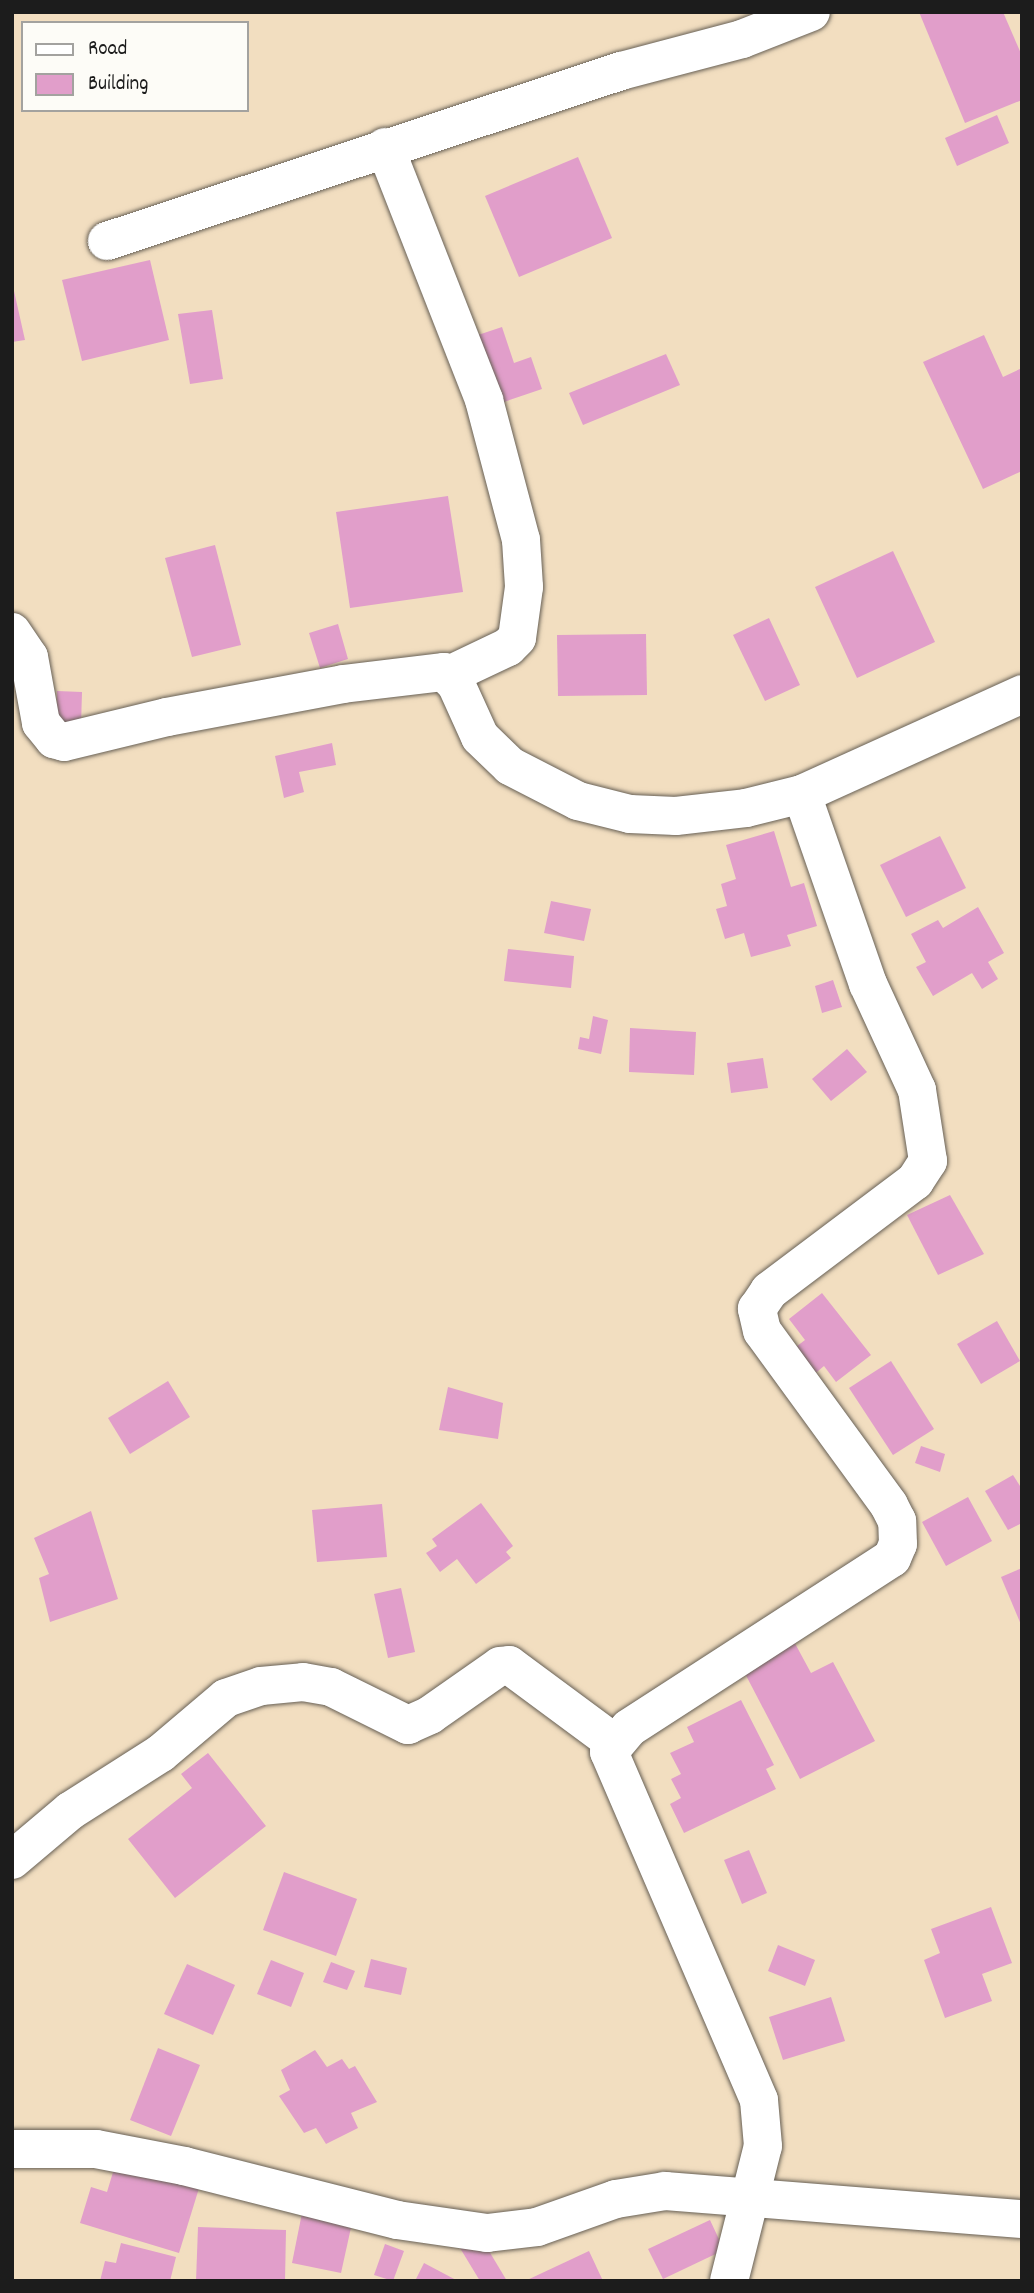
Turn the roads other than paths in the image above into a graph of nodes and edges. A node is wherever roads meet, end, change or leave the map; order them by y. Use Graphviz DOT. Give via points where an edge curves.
graph roads {
  1 [pos="811,12"];
  2 [pos="385,147"];
  3 [pos="107,242"];
  4 [pos="12,632"];
  5 [pos="449,675"];
  6 [pos="1022,694"];
  7 [pos="802,794"];
  8 [pos="613,1742"];
  9 [pos="12,1860"];
  10 [pos="12,2149"];
  11 [pos="749,2196"];
  12 [pos="1022,2219"];
  13 [pos="729,2281"];
  1 -- 2 [label="street" via="742,39 621,71"];
  2 -- 3 [label="street"];
  2 -- 5 [label="street" via="484,400 521,540 524,587 517,638 508,647"];
  4 -- 5 [label="street" via="29,657 41,723 46,732 64,742 167,717 343,684 435,671"];
  5 -- 7 [label="street" via="480,737 510,766 578,801 630,814 676,816 746,808"];
  6 -- 7 [label="street"];
  7 -- 8 [label="street" via="868,984 917,1090 928,1161 915,1181 769,1291 757,1309 762,1331 889,1505 897,1521 898,1544 892,1558"];
  8 -- 9 [label="street" via="509,1665 500,1666 408,1725 331,1687 303,1682 261,1686 226,1698 160,1753 70,1811"];
  8 -- 11 [label="street" via="609,1759 759,2100 763,2146"];
  10 -- 11 [label="street" via="96,2149 184,2166 397,2220 488,2234 537,2227 616,2199 665,2191"];
  11 -- 12 [label="street"];
  11 -- 13 [label="street"];
}
